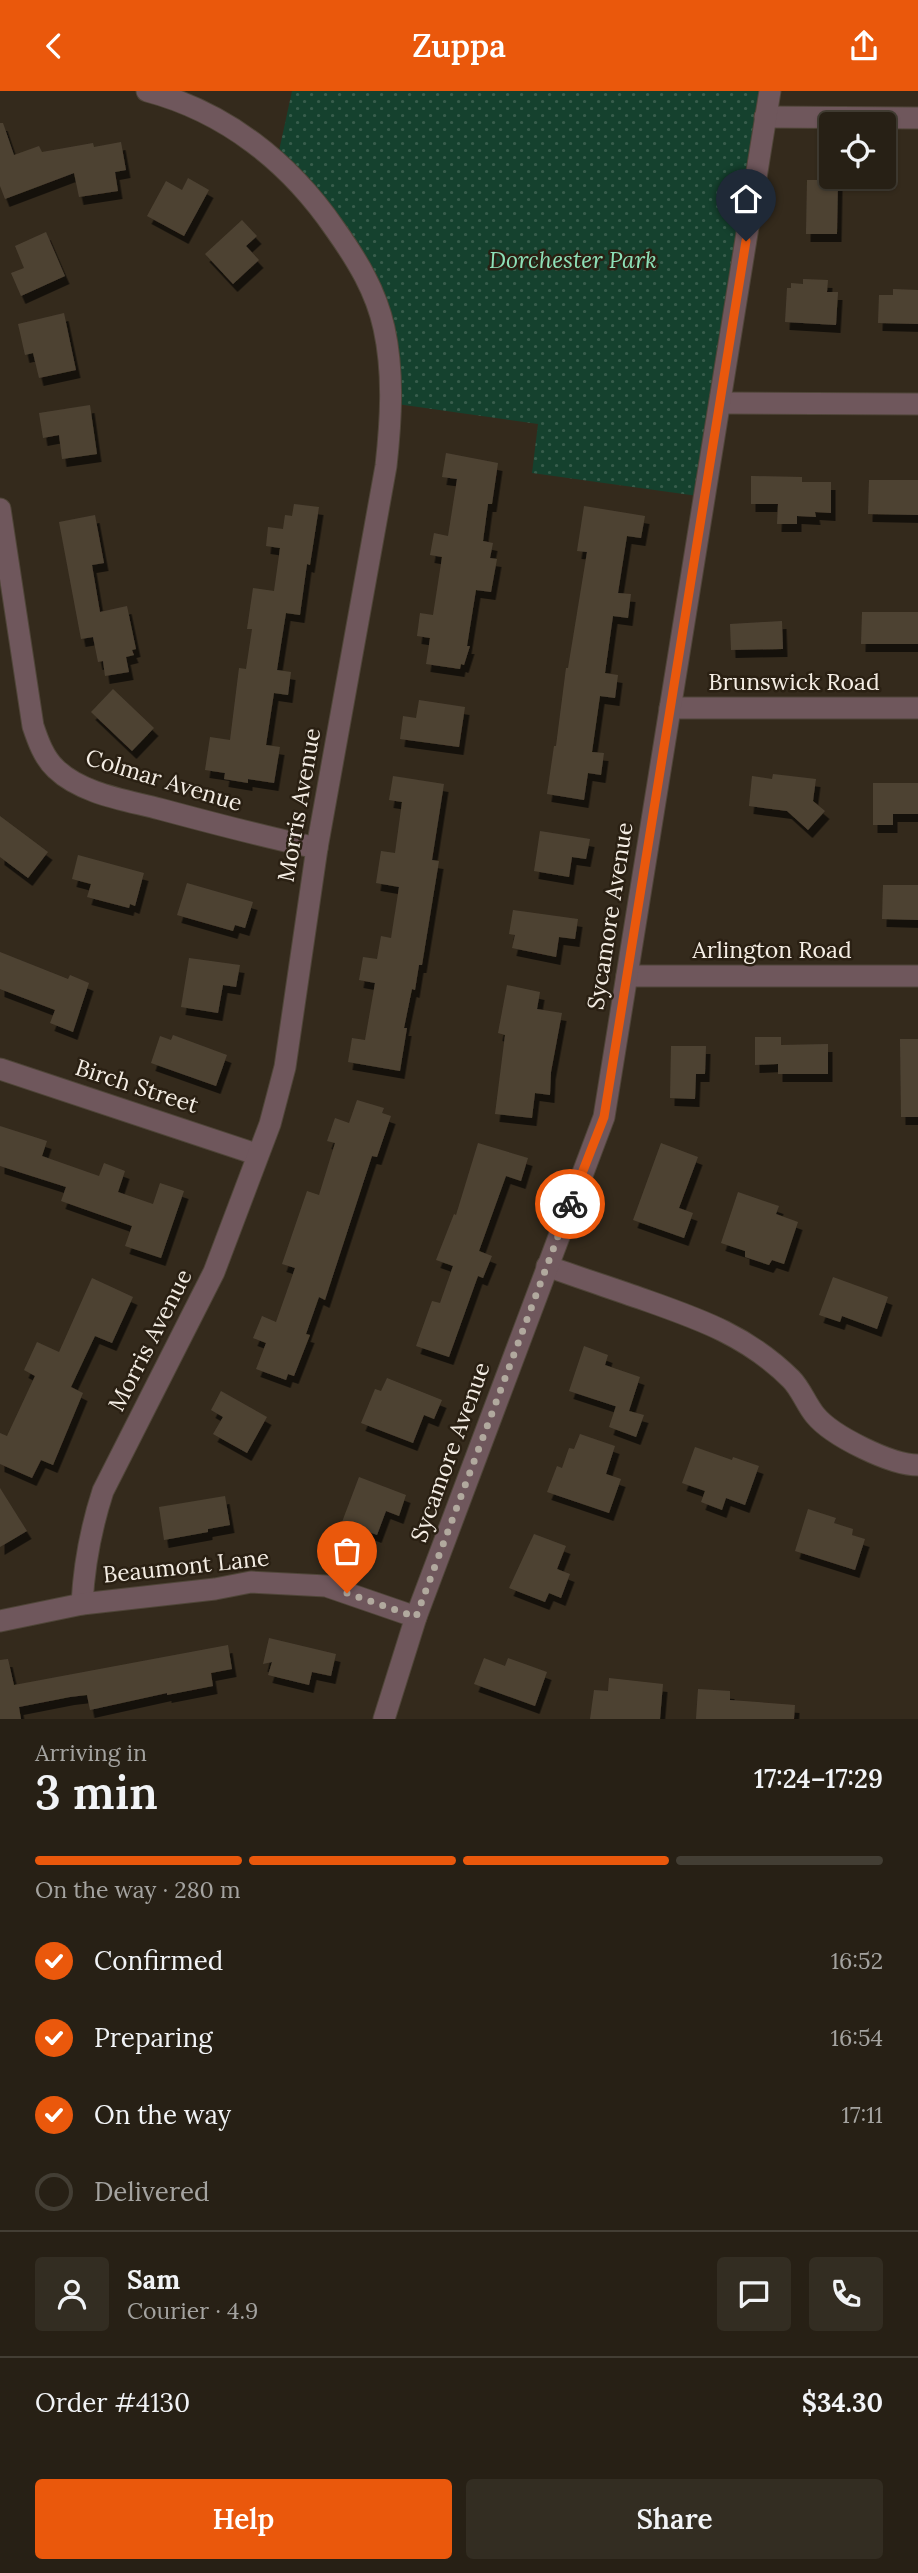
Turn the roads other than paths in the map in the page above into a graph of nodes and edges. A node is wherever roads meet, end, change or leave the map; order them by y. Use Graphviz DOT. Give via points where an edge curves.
graph roads {
  1 [pos="147,91"];
  2 [pos="769,91"];
  3 [pos="765,117"];
  4 [pos="918,118"];
  5 [pos="720,403"];
  6 [pos="918,404"];
  7 [pos="0,509"];
  8 [pos="7,616"];
  9 [pos="670,708"];
  10 [pos="918,708"];
  11 [pos="317,848"];
  12 [pos="626,976"];
  13 [pos="918,976"];
  14 [pos="0,1069"];
  15 [pos="256,1154"];
  16 [pos="547,1266"];
  17 [pos="918,1465"];
  18 [pos="82,1604"];
  19 [pos="416,1617"];
  20 [pos="0,1621"];
  21 [pos="384,1719"];
  1 -- 11 [label="street, Morris Avenue" via="218,118 277,160 322,208 352,251 377,299 385,330 391,421 386,466"];
  2 -- 3 [label="street, Sycamore Avenue"];
  3 -- 4 [label="street"];
  3 -- 5 [label="street, Sycamore Avenue"];
  5 -- 6 [label="street"];
  5 -- 9 [label="street, Sycamore Avenue"];
  7 -- 8 [label="street, Colmar Avenue"];
  8 -- 11 [label="street, Colmar Avenue" via="33,726 55,768 100,793"];
  9 -- 10 [label="street, Brunswick Road"];
  9 -- 12 [label="street, Sycamore Avenue"];
  11 -- 15 [label="street, Morris Avenue" via="285,1067 270,1124"];
  12 -- 13 [label="street, Arlington Road"];
  12 -- 16 [label="street, Sycamore Avenue" via="604,1117"];
  14 -- 15 [label="street, Birch Street"];
  15 -- 18 [label="street, Morris Avenue" via="214,1272 103,1491 84,1568"];
  16 -- 17 [label="street" via="721,1329 751,1345 793,1381 815,1416 833,1431 851,1443"];
  16 -- 19 [label="street, Sycamore Avenue"];
  18 -- 19 [label="street, Beaumont Lane" via="283,1582 326,1586"];
  18 -- 20 [label="street, Beaumont Lane"];
  19 -- 21 [label="street, Sycamore Avenue"];
}
